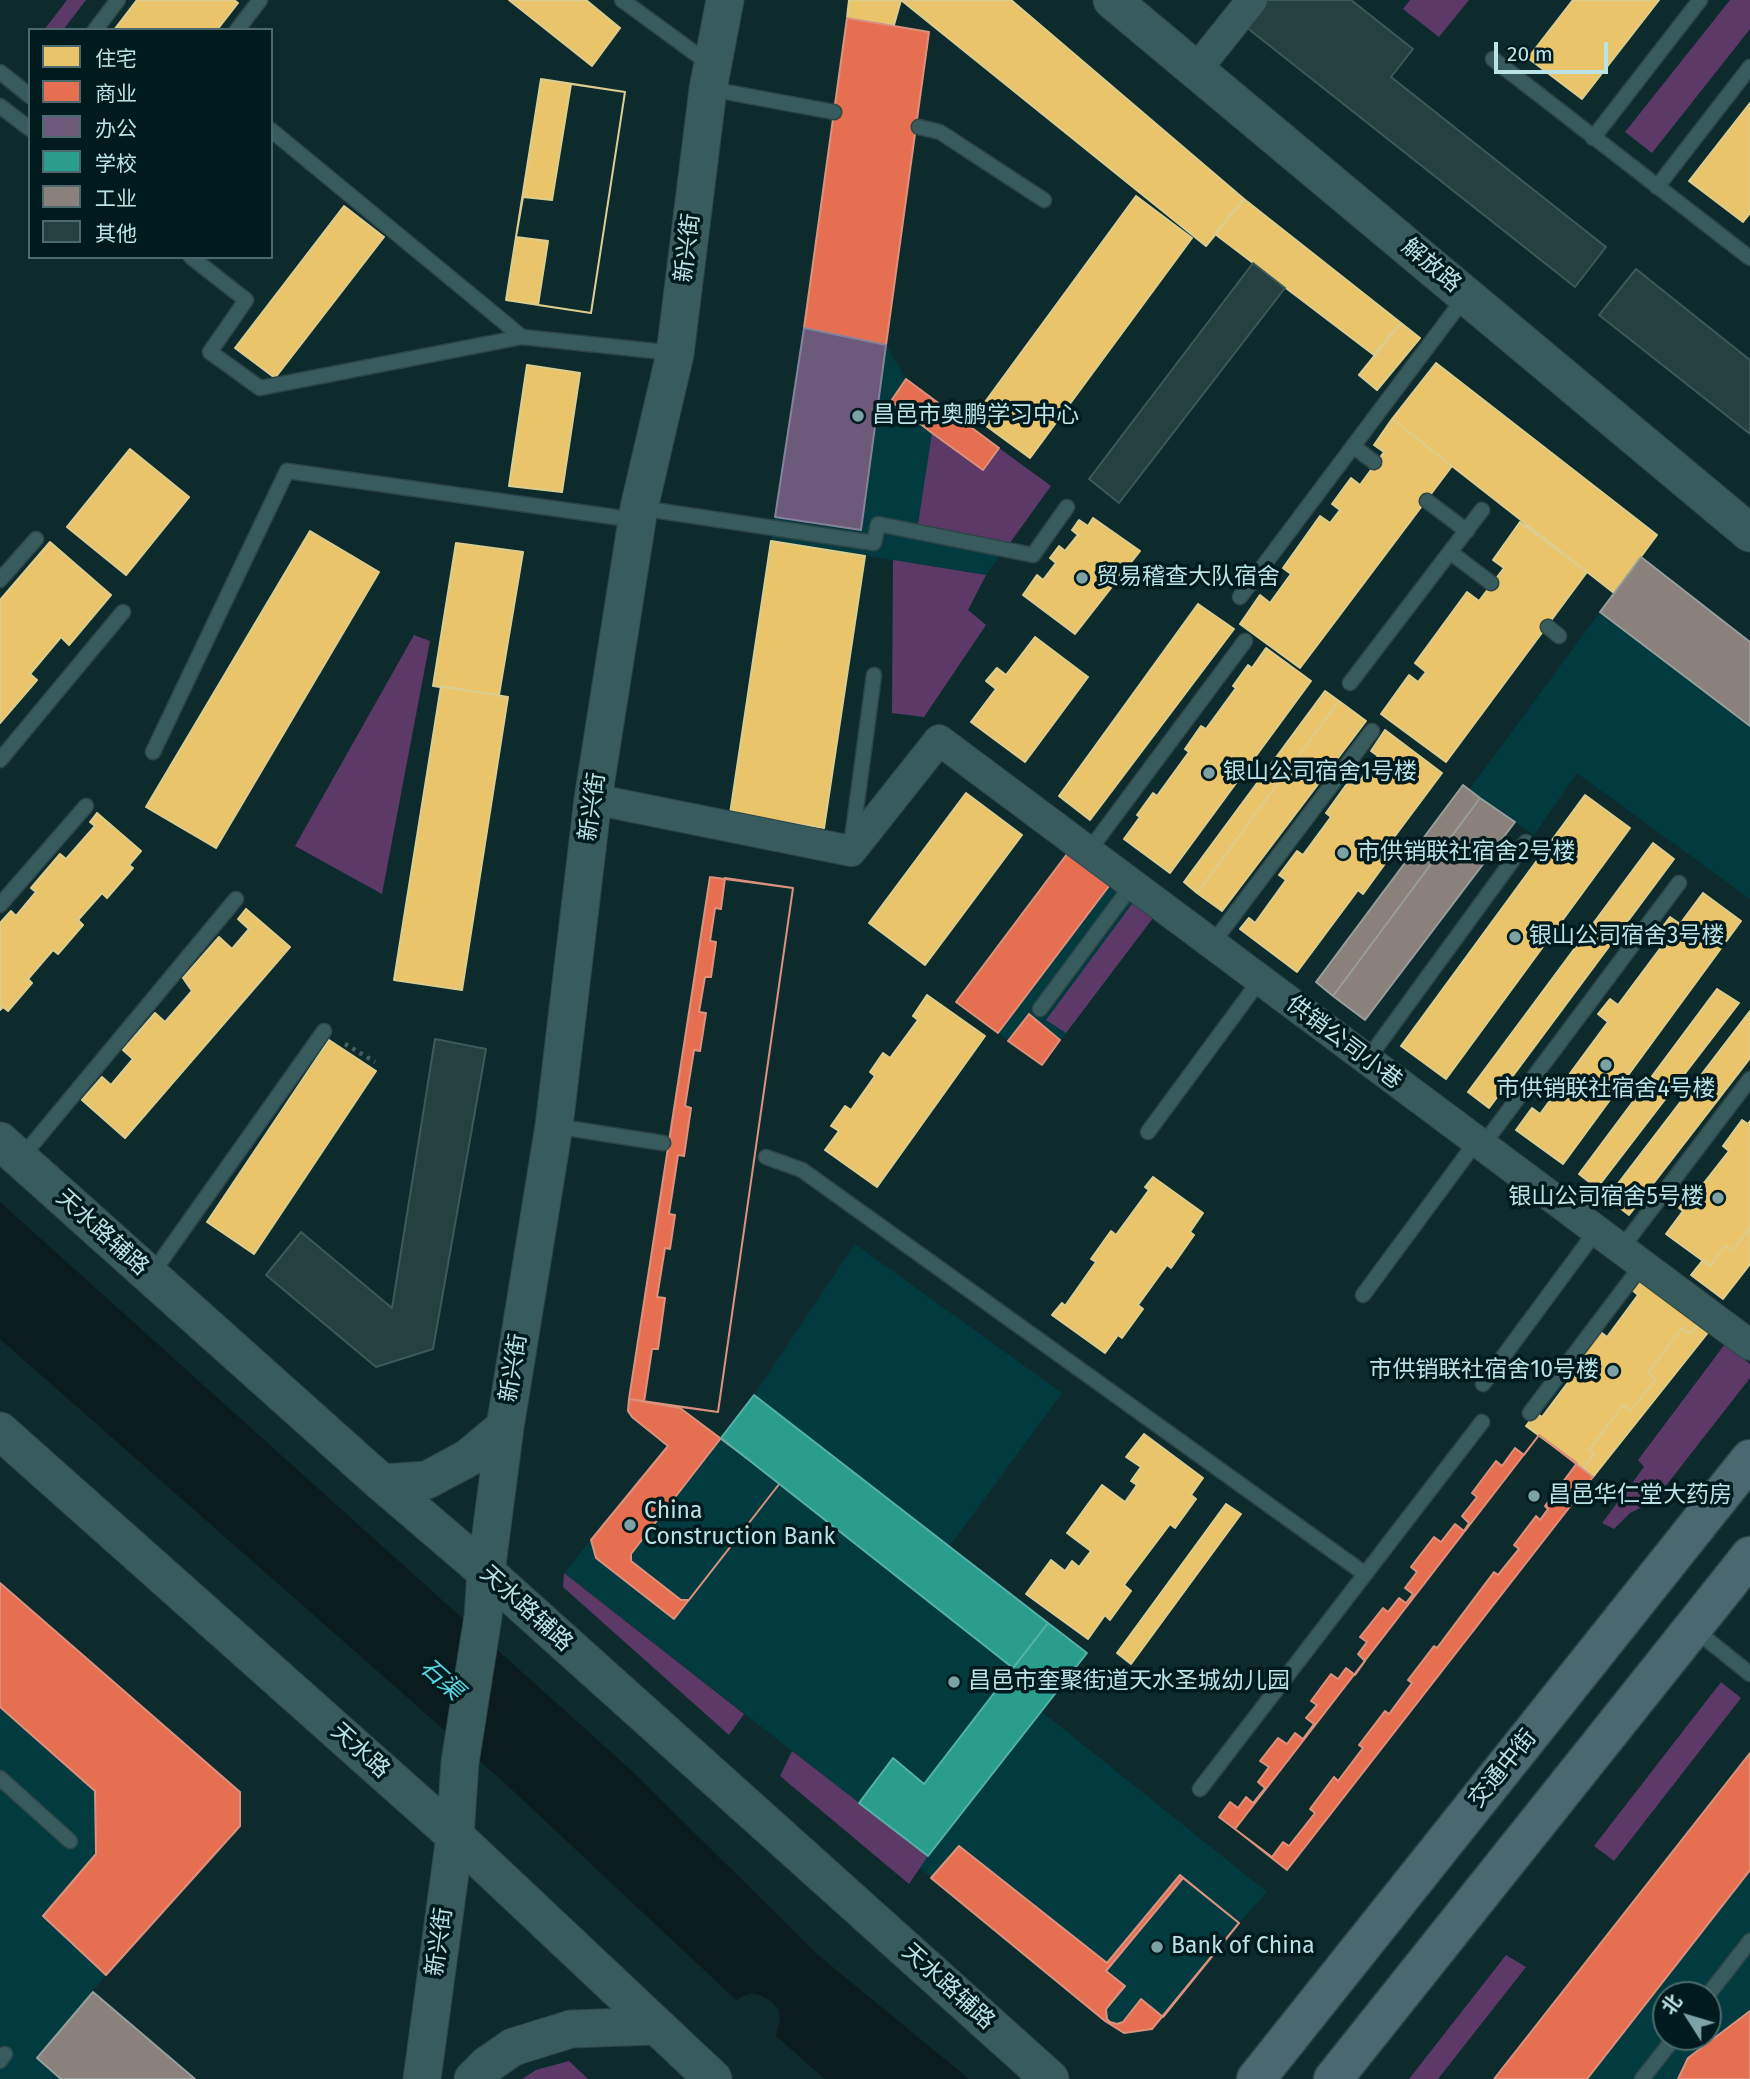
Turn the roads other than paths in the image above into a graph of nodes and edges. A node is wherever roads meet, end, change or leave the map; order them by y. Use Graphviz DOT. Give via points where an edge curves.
graph roads {
  1 [pos="118,0"];
  2 [pos="260,0"];
  3 [pos="622,0"];
  4 [pos="725,0"];
  5 [pos="1112,0"];
  6 [pos="1252,0"];
  7 [pos="1700,0"];
  8 [pos="97,28"];
  9 [pos="239,28"];
  10 [pos="1493,60"];
  11 [pos="1750,67"];
  12 [pos="1196,69"];
  13 [pos="0,72"];
  14 [pos="710,77"];
  15 [pos="28,94"];
  16 [pos="0,106"];
  17 [pos="834,112"];
  18 [pos="28,127"];
  19 [pos="919,127"];
  20 [pos="273,132"];
  21 [pos="1593,138"];
  22 [pos="1657,187"];
  23 [pos="1044,200"];
  24 [pos="1750,258"];
  25 [pos="194,259"];
  26 [pos="1466,295"];
  27 [pos="522,337"];
  28 [pos="676,354"];
  29 [pos="1353,446"];
  30 [pos="1374,462"];
  31 [pos="1427,501"];
  32 [pos="1067,507"];
  33 [pos="1482,510"];
  34 [pos="638,514"];
  35 [pos="1467,531"];
  36 [pos="1750,533"];
  37 [pos="36,539"];
  38 [pos="1450,552"];
  39 [pos="0,580"];
  40 [pos="1491,583"];
  41 [pos="1240,597"];
  42 [pos="123,612"];
  43 [pos="1245,641"];
  44 [pos="874,675"];
  45 [pos="1350,683"];
  46 [pos="1372,731"];
  47 [pos="153,752"];
  48 [pos="0,760"];
  49 [pos="593,799"];
  50 [pos="86,806"];
  51 [pos="1526,842"];
  52 [pos="851,851"];
  53 [pos="1088,852"];
  54 [pos="1679,883"];
  55 [pos="1132,885"];
  56 [pos="236,899"];
  57 [pos="0,905"];
  58 [pos="1212,944"];
  59 [pos="1259,980"];
  60 [pos="1040,1009"];
  61 [pos="324,1031"];
  62 [pos="1367,1060"];
  63 [pos="1750,1079"];
  64 [pos="554,1126"];
  65 [pos="1148,1132"];
  66 [pos="663,1143"];
  67 [pos="1479,1144"];
  68 [pos="10,1150"];
  69 [pos="766,1157"];
  70 [pos="1596,1231"];
  71 [pos="1631,1257"];
  72 [pos="150,1276"];
  73 [pos="1363,1295"];
  74 [pos="1750,1345"];
  75 [pos="1483,1384"];
  76 [pos="1530,1413"];
  77 [pos="1482,1422"];
  78 [pos="505,1427"];
  79 [pos="0,1431"];
  80 [pos="1750,1459"];
  81 [pos="382,1483"];
  82 [pos="1750,1556"];
  83 [pos="486,1572"];
  84 [pos="1365,1574"];
  85 [pos="1692,1628"];
  86 [pos="1750,1674"];
  87 [pos="0,1778"];
  88 [pos="1200,1789"];
  89 [pos="455,1836"];
  90 [pos="70,1842"];
  91 [pos="1750,1941"];
  92 [pos="1719,1981"];
  93 [pos="655,2026"];
  94 [pos="1664,2051"];
  95 [pos="422,2079"];
  96 [pos="473,2079"];
  97 [pos="713,2079"];
  98 [pos="1051,2079"];
  99 [pos="1256,2079"];
  100 [pos="1333,2079"];
  101 [pos="1642,2079"];
  1 -- 8 [label="lane"];
  2 -- 9 [label="lane"];
  3 -- 14 [label="lane"];
  4 -- 14 [label="street, 新兴街"];
  5 -- 12 [label="street, 解放路"];
  6 -- 12 [label="street"];
  7 -- 21 [label="lane"];
  10 -- 21 [label="lane"];
  11 -- 22 [label="lane"];
  12 -- 26 [label="street, 解放路"];
  13 -- 15 [label="lane"];
  14 -- 17 [label="lane"];
  14 -- 28 [label="street, 新兴街"];
  16 -- 18 [label="lane"];
  19 -- 23 [label="lane" via="940,131"];
  20 -- 27 [label="lane"];
  21 -- 22 [label="lane"];
  22 -- 24 [label="lane"];
  25 -- 27 [label="lane" via="246,300 210,352 260,388"];
  26 -- 29 [label="lane"];
  26 -- 36 [label="street, 解放路"];
  27 -- 28 [label="lane"];
  28 -- 34 [label="street, 新兴街"];
  29 -- 30 [label="lane"];
  29 -- 41 [label="lane"];
  31 -- 35 [label="lane"];
  32 -- 34 [label="lane" via="1033,555 878,524 874,543"];
  33 -- 35 [label="lane"];
  34 -- 47 [label="lane" via="287,471"];
  34 -- 49 [label="street, 新兴街"];
  35 -- 38 [label="lane"];
  37 -- 39 [label="lane"];
  38 -- 40 [label="lane"];
  38 -- 45 [label="lane"];
  42 -- 48 [label="lane"];
  43 -- 53 [label="lane"];
  44 -- 52 [label="lane"];
  46 -- 58 [label="lane"];
  49 -- 52 [label="street"];
  49 -- 64 [label="street, 新兴街"];
  50 -- 57 [label="lane"];
  51 -- 62 [label="lane"];
  52 -- 53 [label="street, 供销公司小巷" via="939,740"];
  53 -- 55 [label="street, 供销公司小巷"];
  54 -- 67 [label="lane"];
  55 -- 58 [label="street, 供销公司小巷"];
  55 -- 60 [label="lane"];
  56 -- 68 [label="lane"];
  58 -- 59 [label="street, 供销公司小巷"];
  59 -- 62 [label="street, 供销公司小巷"];
  59 -- 65 [label="lane"];
  61 -- 72 [label="lane"];
  62 -- 67 [label="street, 供销公司小巷"];
  63 -- 71 [label="lane"];
  64 -- 66 [label="lane"];
  64 -- 78 [label="street, 新兴街"];
  67 -- 70 [label="street, 供销公司小巷"];
  67 -- 73 [label="lane"];
  68 -- 72 [label="street, 天水路辅路"];
  69 -- 84 [label="lane" via="802,1170"];
  70 -- 71 [label="street, 供销公司小巷"];
  70 -- 75 [label="lane"];
  71 -- 74 [label="street, 供销公司小巷"];
  71 -- 76 [label="lane"];
  72 -- 81 [label="street, 天水路辅路"];
  77 -- 84 [label="lane"];
  78 -- 81 [label="street" via="468,1458 427,1480"];
  78 -- 83 [label="street, 新兴街"];
  79 -- 89 [label="street, 天水路"];
  80 -- 99 [label="main road, 交通中街"];
  81 -- 83 [label="street, 天水路辅路"];
  82 -- 85 [label="main road"];
  83 -- 89 [label="street, 新兴街" via="460,1762"];
  83 -- 98 [label="street, 天水路辅路"];
  84 -- 88 [label="lane"];
  85 -- 86 [label="lane"];
  85 -- 100 [label="main road"];
  87 -- 90 [label="lane"];
  89 -- 93 [label="street, 天水路"];
  89 -- 95 [label="street, 新兴街"];
  91 -- 92 [label="lane"];
  93 -- 96 [label="street" via="571,2029 513,2047"];
  93 -- 97 [label="street, 天水路"];
  94 -- 101 [label="lane"];
}
